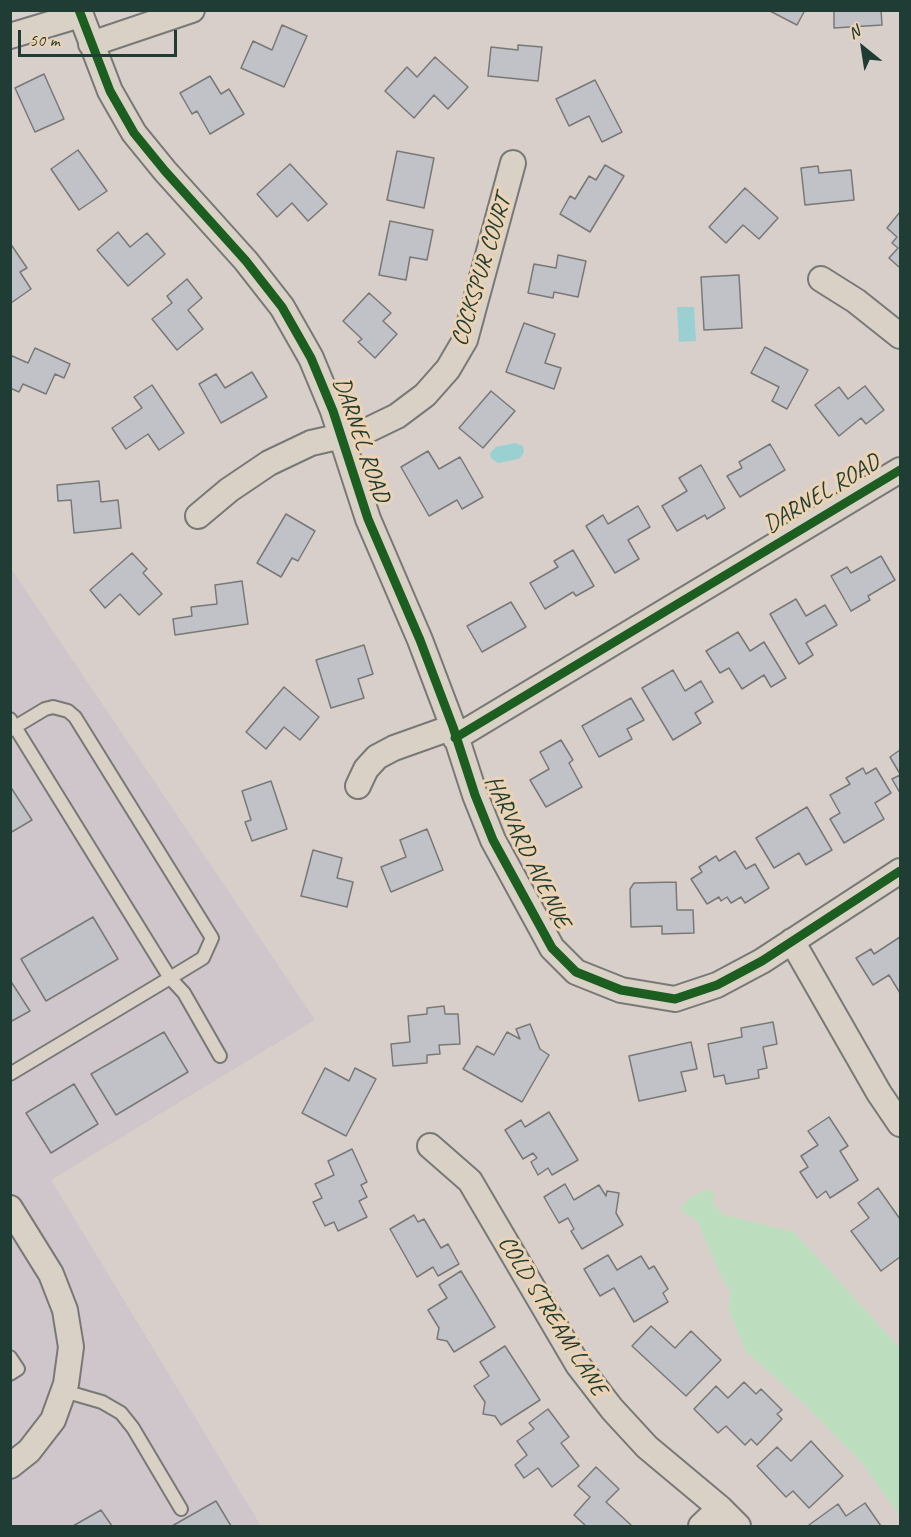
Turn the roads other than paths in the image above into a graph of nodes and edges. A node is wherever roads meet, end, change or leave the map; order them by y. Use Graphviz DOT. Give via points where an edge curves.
graph roads {
  1 [pos="192,10"];
  2 [pos="80,13"];
  3 [pos="10,36"];
  4 [pos="91,44"];
  5 [pos="513,163"];
  6 [pos="820,279"];
  7 [pos="900,336"];
  8 [pos="340,436"];
  9 [pos="900,470"];
  10 [pos="198,516"];
  11 [pos="12,725"];
  12 [pos="454,733"];
  13 [pos="358,786"];
  14 [pos="900,871"];
  15 [pos="792,941"];
  16 [pos="170,978"];
  17 [pos="220,1056"];
  18 [pos="10,1074"];
  19 [pos="900,1124"];
  20 [pos="430,1146"];
  21 [pos="10,1208"];
  22 [pos="10,1357"];
  23 [pos="10,1374"];
  24 [pos="64,1391"];
  25 [pos="10,1466"];
  26 [pos="720,1508"];
  27 [pos="181,1509"];
  28 [pos="701,1527"];
  29 [pos="738,1527"];
  1 -- 4 [label="street"];
  2 -- 3 [label="street"];
  2 -- 4 [label="street, DARNEL ROAD"];
  4 -- 8 [label="street, DARNEL ROAD" via="110,91 134,133 282,307 311,358"];
  5 -- 8 [label="street, COCKSPUR COURT" via="465,340 448,369 397,416 368,430"];
  6 -- 7 [label="street"];
  8 -- 10 [label="street, COCKSPUR COURT" via="311,443 269,463"];
  8 -- 12 [label="street, DARNEL ROAD" via="368,519 420,640"];
  9 -- 12 [label="street, DARNEL ROAD"];
  11 -- 16 [label="lane"];
  11 -- 16 [label="lane" via="53,707 75,717 212,938 203,958"];
  12 -- 13 [label="street, DARNEL ROAD" via="394,748 377,757"];
  12 -- 15 [label="street, HARVARD AVENUE" via="493,840 552,948 576,972 621,990 675,999 717,985"];
  14 -- 15 [label="street, HARVARD AVENUE"];
  15 -- 19 [label="street"];
  16 -- 17 [label="lane" via="184,993"];
  16 -- 18 [label="lane"];
  20 -- 26 [label="street, COLD STREAM LANE" via="470,1180 578,1365 612,1409 647,1447"];
  21 -- 24 [label="street" via="51,1274 65,1310 71,1347"];
  22 -- 23 [label="lane" via="18,1370"];
  24 -- 25 [label="street" via="53,1420 29,1451"];
  24 -- 27 [label="lane" via="102,1402 121,1413"];
  26 -- 28 [label="street"];
  26 -- 29 [label="street, COLD STREAM LANE"];
}
